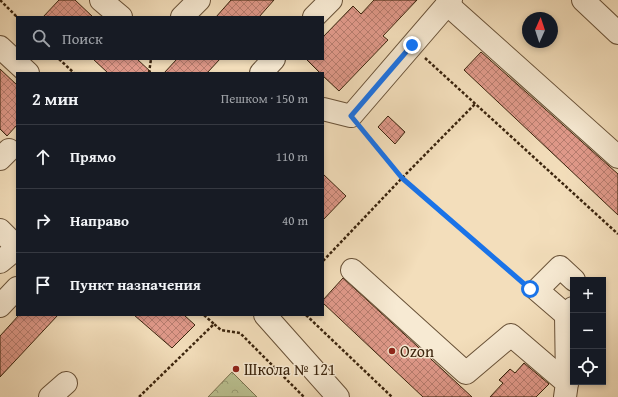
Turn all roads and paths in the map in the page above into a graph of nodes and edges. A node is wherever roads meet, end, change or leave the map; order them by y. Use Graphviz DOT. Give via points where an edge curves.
graph roads {
  1 [pos="0,0"];
  2 [pos="101,0"];
  3 [pos="199,0"];
  4 [pos="331,0"];
  5 [pos="583,0"];
  6 [pos="449,2"];
  7 [pos="16,16"];
  8 [pos="120,16"];
  9 [pos="183,16"];
  10 [pos="315,16"];
  11 [pos="618,33"];
  12 [pos="412,45"];
  13 [pos="0,47"];
  14 [pos="60,60"];
  15 [pos="151,60"];
  16 [pos="27,72"];
  17 [pos="73,72"];
  18 [pos="149,72"];
  19 [pos="475,104"];
  20 [pos="324,109"];
  21 [pos="351,116"];
  22 [pos="618,157"];
  23 [pos="402,178"];
  24 [pos="0,230"];
  25 [pos="618,234"];
  26 [pos="16,247"];
  27 [pos="16,249"];
  28 [pos="324,260"];
  29 [pos="0,262"];
  30 [pos="352,270"];
  31 [pos="571,277"];
  32 [pos="524,284"];
  33 [pos="16,289"];
  34 [pos="0,306"];
  35 [pos="569,311"];
  36 [pos="205,316"];
  37 [pos="266,316"];
  38 [pos="307,316"];
  39 [pos="214,324"];
  40 [pos="566,390"];
  41 [pos="139,397"];
  42 [pos="304,397"];
  43 [pos="338,397"];
  44 [pos="392,397"];
  1 -- 7 [label="path"];
  2 -- 8 [label="street"];
  3 -- 9 [label="street"];
  4 -- 10 [label="street"];
  5 -- 11 [label="street"];
  6 -- 12 [label="street"];
  6 -- 22 [label="street"];
  12 -- 19 [label="path"];
  12 -- 21 [label="street"];
  13 -- 16 [label="street"];
  14 -- 17 [label="path"];
  15 -- 18 [label="path"];
  19 -- 23 [label="path"];
  19 -- 25 [label="path"];
  20 -- 21 [label="street"];
  21 -- 23 [label="path"];
  23 -- 28 [label="path"];
  23 -- 32 [label="path"];
  24 -- 26 [label="street"];
  27 -- 29 [label="street"];
  30 -- 40 [label="street" via="466,373 511,335"];
  31 -- 35 [label="street" via="560,267 537,290"];
  33 -- 34 [label="street"];
  35 -- 40 [label="street"];
  36 -- 39 [label="path"];
  37 -- 43 [label="street"];
  38 -- 44 [label="path"];
  39 -- 41 [label="path"];
  39 -- 42 [label="path" via="221,330 240,333"];
}
